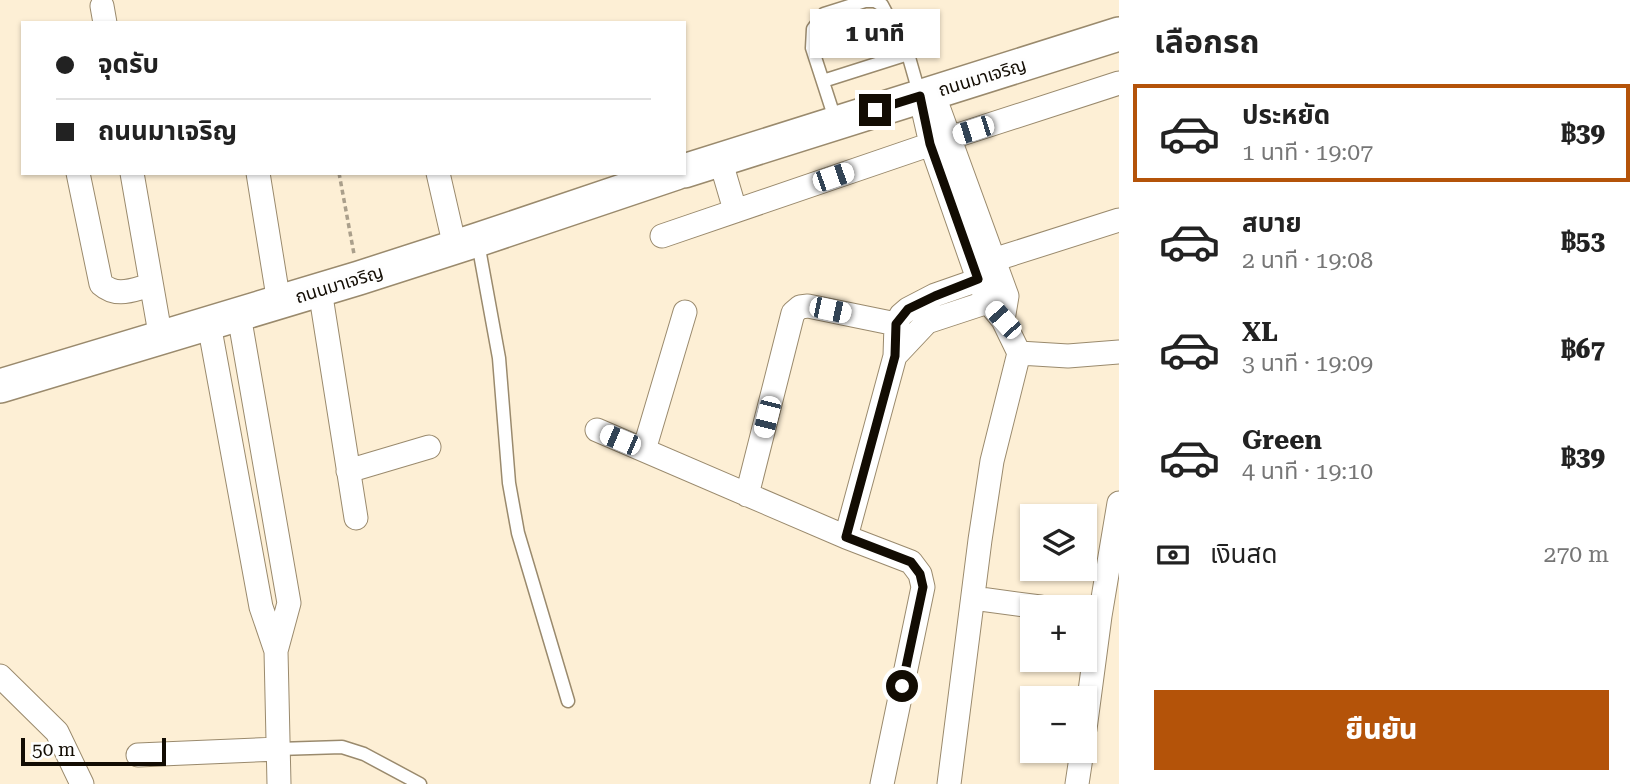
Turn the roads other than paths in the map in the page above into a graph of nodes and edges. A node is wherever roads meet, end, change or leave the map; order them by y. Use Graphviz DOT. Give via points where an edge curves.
graph roads {
  1 [pos="1119,34"];
  2 [pos="908,54"];
  3 [pos="822,80"];
  4 [pos="1119,83"];
  5 [pos="927,94"];
  6 [pos="836,122"];
  7 [pos="940,141"];
  8 [pos="720,159"];
  9 [pos="686,169"];
  10 [pos="78,175"];
  11 [pos="132,175"];
  12 [pos="258,175"];
  13 [pos="439,175"];
  14 [pos="670,175"];
  15 [pos="735,210"];
  16 [pos="1119,220"];
  17 [pos="662,236"];
  18 [pos="466,244"];
  19 [pos="990,271"];
  20 [pos="151,285"];
  21 [pos="320,290"];
  22 [pos="997,299"];
  23 [pos="279,303"];
  24 [pos="685,312"];
  25 [pos="224,320"];
  26 [pos="896,324"];
  27 [pos="161,339"];
  28 [pos="1119,352"];
  29 [pos="1018,353"];
  30 [pos="895,356"];
  31 [pos="0,386"];
  32 [pos="597,430"];
  33 [pos="429,447"];
  34 [pos="644,450"];
  35 [pos="348,471"];
  36 [pos="747,495"];
  37 [pos="1119,503"];
  38 [pos="356,518"];
  39 [pos="846,537"];
  40 [pos="973,598"];
  41 [pos="1097,598"];
  42 [pos="1020,604"];
  43 [pos="276,651"];
  44 [pos="0,676"];
  45 [pos="568,701"];
  46 [pos="278,749"];
  47 [pos="138,755"];
  48 [pos="1080,763"];
  49 [pos="82,784"];
  50 [pos="279,784"];
  51 [pos="420,784"];
  52 [pos="881,784"];
  53 [pos="949,784"];
  54 [pos="1077,784"];
  1 -- 5 [label="main road, ถนนมาเจริญ"];
  2 -- 3 [label="lane"];
  2 -- 3 [label="lane" via="882,5 865,1 824,14 813,29 812,48"];
  2 -- 5 [label="lane"];
  3 -- 6 [label="lane"];
  4 -- 7 [label="street"];
  5 -- 6 [label="main road, ถนนมาเจริญ"];
  5 -- 7 [label="street"];
  6 -- 8 [label="main road, ถนนมาเจริญ"];
  7 -- 15 [label="street"];
  7 -- 19 [label="street"];
  8 -- 9 [label="main road, ถนนมาเจริญ"];
  8 -- 15 [label="street"];
  10 -- 20 [label="street" via="101,284 118,293"];
  11 -- 20 [label="street"];
  12 -- 23 [label="street"];
  13 -- 18 [label="street"];
  14 -- 18 [label="main road, ถนนมาเจริญ"];
  15 -- 17 [label="street"];
  16 -- 19 [label="street"];
  18 -- 21 [label="main road, ถนนมาเจริญ"];
  18 -- 45 [label="lane" via="499,358 509,483 518,533"];
  19 -- 22 [label="street"];
  19 -- 26 [label="street" via="908,309"];
  20 -- 27 [label="street"];
  21 -- 23 [label="main road, ถนนมาเจริญ"];
  21 -- 35 [label="street"];
  22 -- 29 [label="street"];
  22 -- 30 [label="street" via="927,322"];
  23 -- 25 [label="main road, ถนนมาเจริญ"];
  24 -- 34 [label="street"];
  25 -- 27 [label="main road, ถนนมาเจริญ"];
  25 -- 43 [label="street" via="261,607"];
  25 -- 43 [label="street" via="289,603"];
  26 -- 30 [label="street"];
  26 -- 36 [label="street" via="808,306 793,313"];
  27 -- 31 [label="main road, ถนนมาเจริญ"];
  28 -- 29 [label="street"];
  29 -- 40 [label="street" via="992,461"];
  30 -- 39 [label="street"];
  32 -- 34 [label="street"];
  33 -- 35 [label="street"];
  34 -- 36 [label="street"];
  35 -- 38 [label="street"];
  36 -- 39 [label="street"];
  37 -- 41 [label="street"];
  39 -- 52 [label="street" via="911,562 923,587"];
  40 -- 42 [label="street"];
  40 -- 53 [label="street"];
  43 -- 46 [label="street"];
  44 -- 49 [label="street" via="57,732"];
  46 -- 47 [label="street"];
  46 -- 50 [label="street"];
  46 -- 51 [label="lane" via="342,747"];
  48 -- 54 [label="street"];
}
